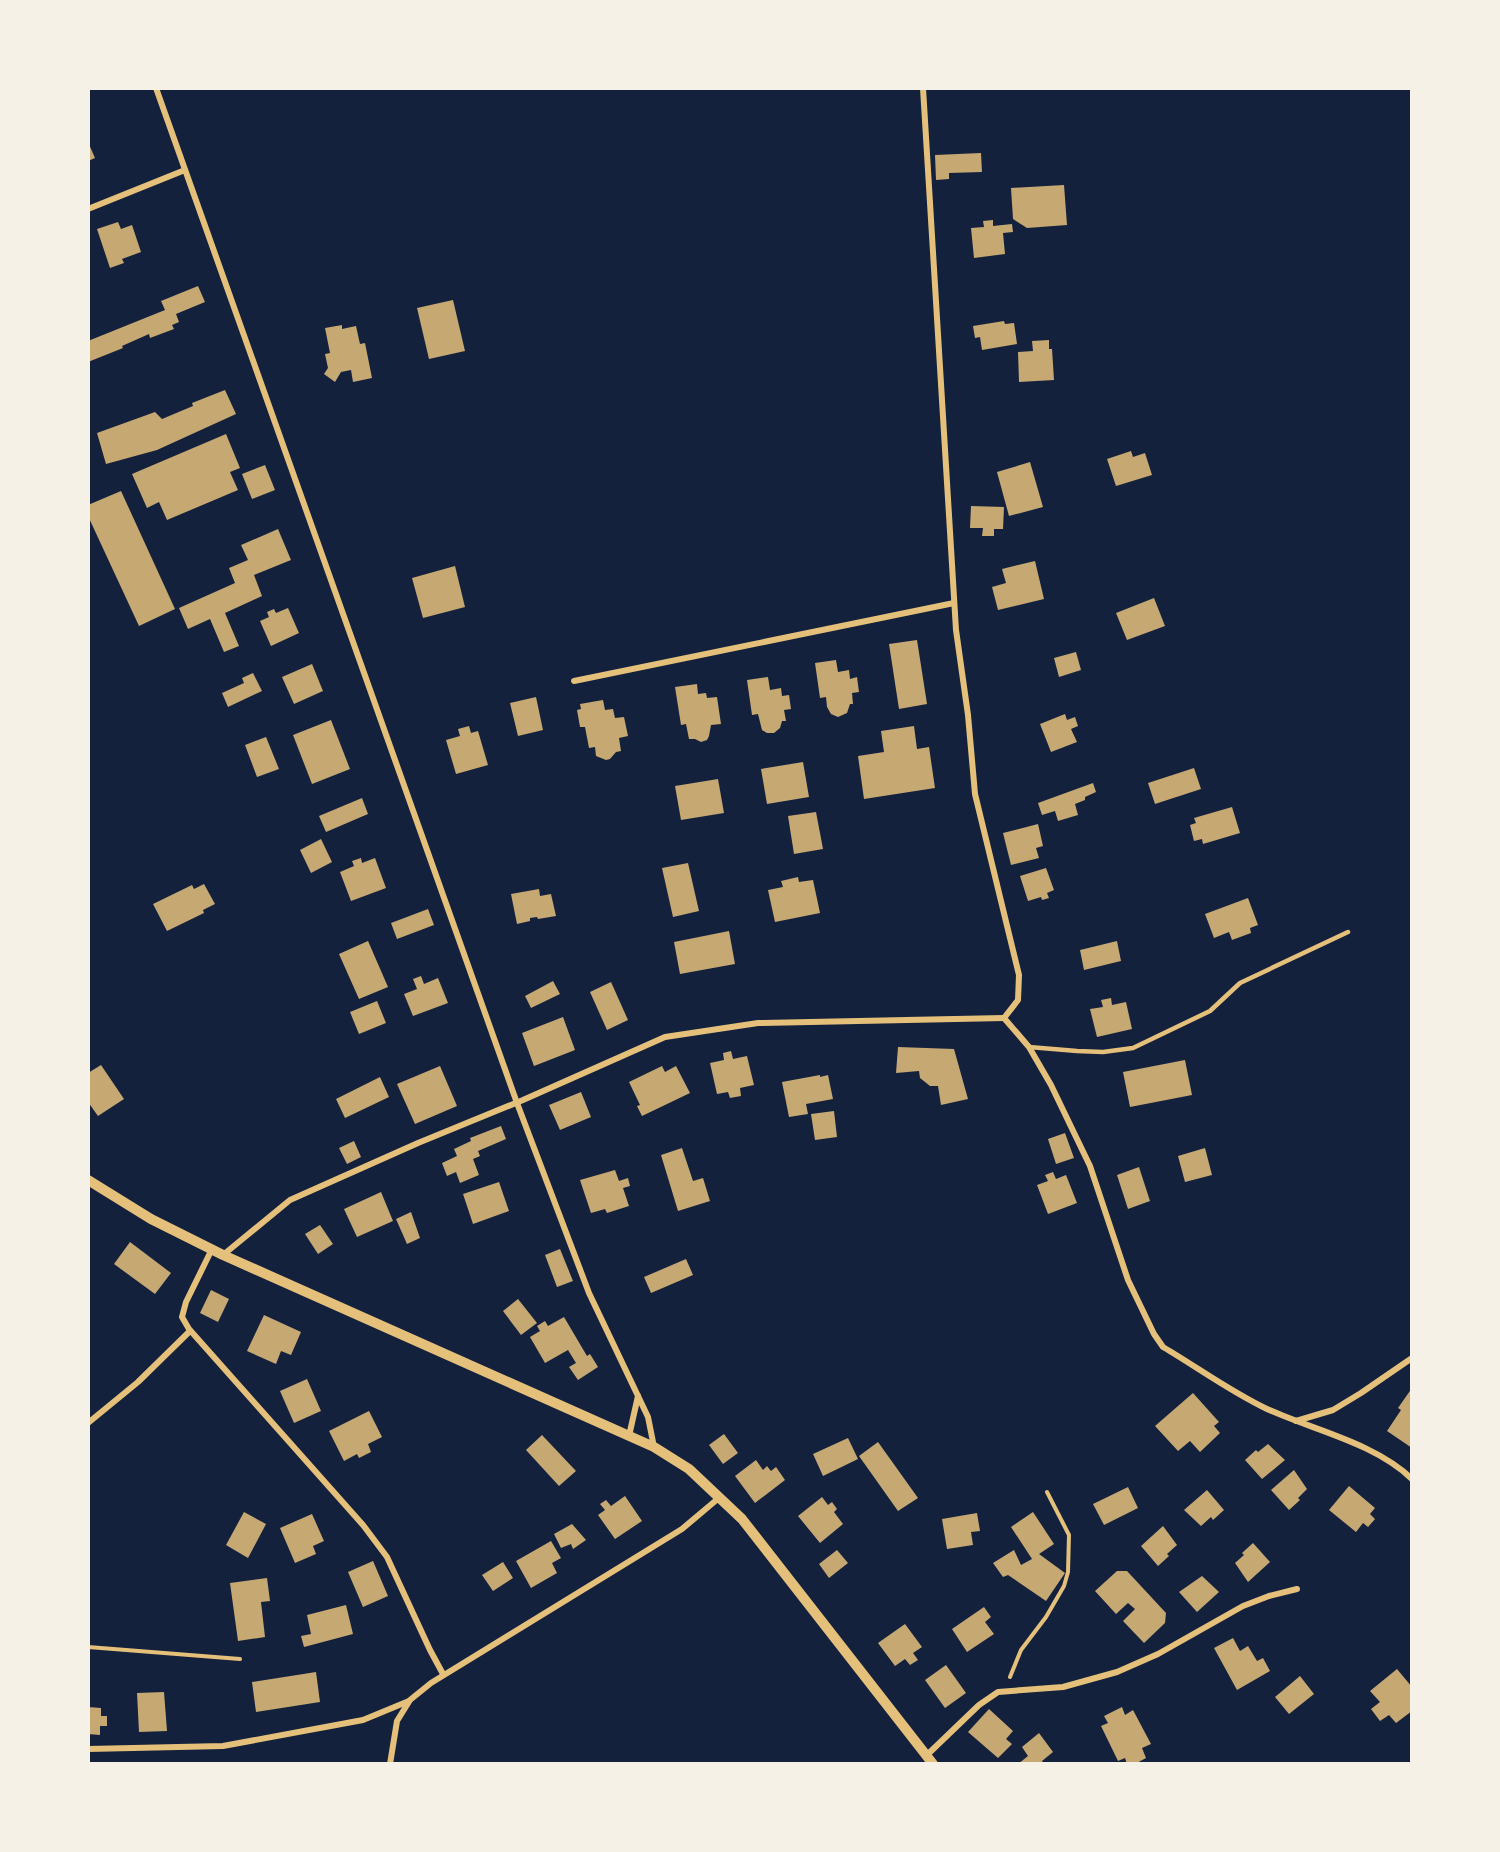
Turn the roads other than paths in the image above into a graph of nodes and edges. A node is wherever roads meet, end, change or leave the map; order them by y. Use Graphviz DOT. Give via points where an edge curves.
graph roads {
  1 [pos="156,88"];
  2 [pos="924,88"];
  3 [pos="185,170"];
  4 [pos="88,209"];
  5 [pos="954,603"];
  6 [pos="574,681"];
  7 [pos="1348,932"];
  8 [pos="1004,1018"];
  9 [pos="1029,1047"];
  10 [pos="517,1103"];
  11 [pos="88,1180"];
  12 [pos="212,1249"];
  13 [pos="223,1255"];
  14 [pos="190,1331"];
  15 [pos="1412,1358"];
  16 [pos="638,1396"];
  17 [pos="1296,1421"];
  18 [pos="88,1423"];
  19 [pos="629,1436"];
  20 [pos="654,1447"];
  21 [pos="1412,1479"];
  22 [pos="720,1497"];
  23 [pos="1297,1589"];
  24 [pos="443,1674"];
  25 [pos="410,1700"];
  26 [pos="88,1749"];
  27 [pos="930,1760"];
  28 [pos="390,1764"];
  1 -- 3 [label="street"];
  2 -- 5 [label="street"];
  3 -- 4 [label="street"];
  3 -- 10 [label="street"];
  5 -- 6 [label="street"];
  5 -- 8 [label="street" via="975,795 1019,975 1018,1000"];
  7 -- 9 [label="lane" via="1240,982 1210,1011 1133,1048 1077,1052"];
  8 -- 9 [label="street"];
  8 -- 10 [label="street" via="758,1023 665,1037"];
  9 -- 17 [label="street" via="1090,1166 1128,1280 1163,1347 1264,1408"];
  10 -- 13 [label="street" via="290,1200"];
  10 -- 16 [label="street" via="589,1293"];
  11 -- 12 [label="street" via="151,1219"];
  12 -- 13 [label="street"];
  12 -- 14 [label="street" via="186,1302 182,1317"];
  13 -- 19 [label="street"];
  14 -- 18 [label="street" via="138,1382"];
  14 -- 24 [label="street" via="387,1557"];
  15 -- 17 [label="street" via="1333,1410"];
  16 -- 19 [label="street"];
  16 -- 20 [label="street" via="648,1417"];
  17 -- 21 [label="street" via="1353,1443 1400,1468"];
  19 -- 20 [label="street"];
  20 -- 22 [label="street" via="689,1469"];
  22 -- 24 [label="street" via="682,1529"];
  22 -- 27 [label="street" via="742,1519"];
  23 -- 27 [label="street" via="1243,1606 1158,1654 1117,1672 1063,1687 998,1692 979,1705"];
  24 -- 25 [label="street"];
  25 -- 26 [label="street" via="363,1720 223,1746"];
  25 -- 28 [label="street" via="397,1721"];
}
